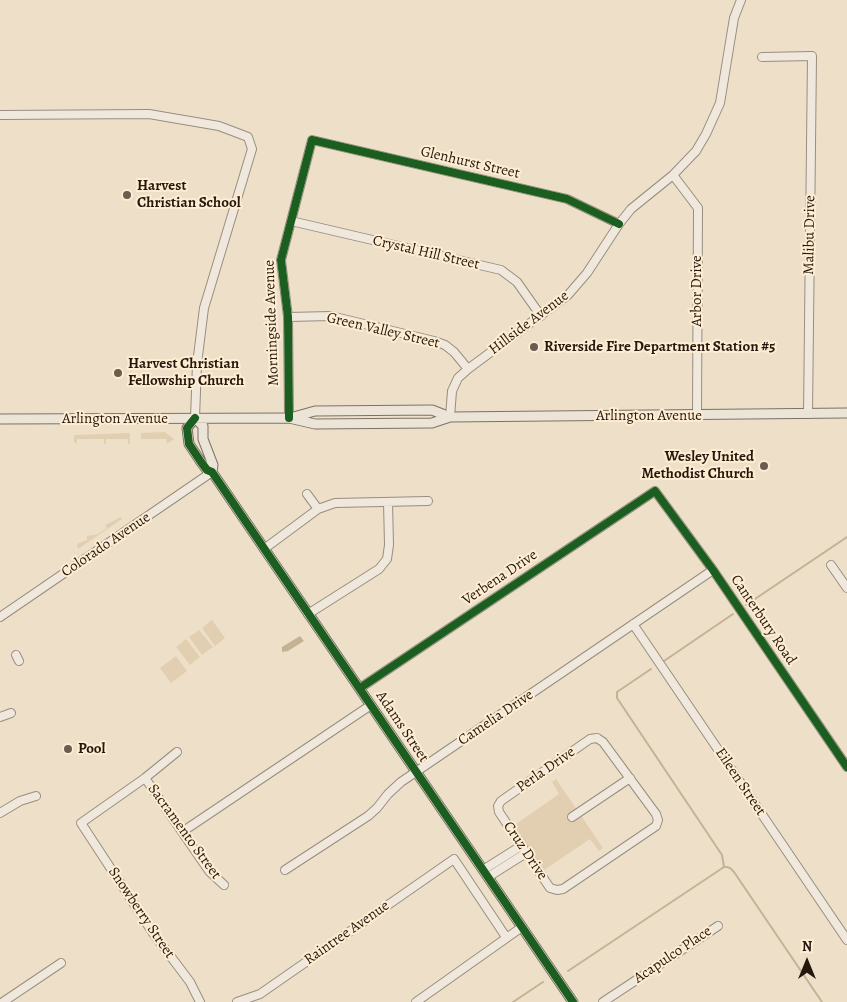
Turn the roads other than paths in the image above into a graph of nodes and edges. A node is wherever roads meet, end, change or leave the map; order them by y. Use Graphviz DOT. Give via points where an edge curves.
graph roads {
  1 [pos="741,0"];
  2 [pos="762,57"];
  3 [pos="0,115"];
  4 [pos="312,140"];
  5 [pos="673,175"];
  6 [pos="292,221"];
  7 [pos="619,224"];
  8 [pos="541,316"];
  9 [pos="288,317"];
  10 [pos="468,369"];
  11 [pos="808,414"];
  12 [pos="847,414"];
  13 [pos="697,415"];
  14 [pos="450,417"];
  15 [pos="195,418"];
  16 [pos="289,418"];
  17 [pos="0,419"];
  18 [pos="212,472"];
  19 [pos="655,491"];
  20 [pos="307,494"];
  21 [pos="388,502"];
  22 [pos="428,502"];
  23 [pos="318,509"];
  24 [pos="264,549"];
  25 [pos="831,565"];
  26 [pos="713,570"];
  27 [pos="847,588"];
  28 [pos="308,614"];
  29 [pos="0,617"];
  30 [pos="633,624"];
  31 [pos="360,688"];
  32 [pos="371,705"];
  33 [pos="11,713"];
  34 [pos="0,717"];
  35 [pos="178,752"];
  36 [pos="847,767"];
  37 [pos="416,772"];
  38 [pos="144,778"];
  39 [pos="630,778"];
  40 [pos="36,796"];
  41 [pos="498,806"];
  42 [pos="0,813"];
  43 [pos="572,817"];
  44 [pos="182,832"];
  45 [pos="521,846"];
  46 [pos="526,853"];
  47 [pos="285,870"];
  48 [pos="485,874"];
  49 [pos="224,885"];
  50 [pos="718,926"];
  51 [pos="522,927"];
  52 [pos="506,937"];
  53 [pos="847,940"];
  54 [pos="61,963"];
  55 [pos="4,1002"];
  56 [pos="200,1002"];
  57 [pos="238,1002"];
  58 [pos="416,1002"];
  59 [pos="574,1002"];
  60 [pos="603,1002"];
  1 -- 5 [label="street, Hillside Avenue" via="734,18 716,115 696,151"];
  2 -- 11 [label="street, Malibu Drive" via="812,56"];
  3 -- 15 [label="street" via="149,114 219,126 248,137 252,149 204,308"];
  4 -- 6 [label="street, Morningside Avenue"];
  4 -- 7 [label="street, Glenhurst Street" via="567,200"];
  5 -- 7 [label="street, Hillside Avenue"];
  5 -- 13 [label="street, Arbor Drive" via="698,208"];
  6 -- 8 [label="street, Crystal Hill Street" via="501,270 517,282"];
  6 -- 9 [label="street, Morningside Avenue" via="281,260"];
  7 -- 8 [label="street, Hillside Avenue" via="578,284"];
  8 -- 10 [label="street, Hillside Avenue"];
  9 -- 10 [label="street, Green Valley Street" via="331,316 434,341 454,352"];
  9 -- 16 [label="street, Morningside Avenue"];
  10 -- 14 [label="street, Hillside Avenue" via="454,384"];
  11 -- 12 [label="main road, Arlington Avenue"];
  11 -- 13 [label="main road, Arlington Avenue"];
  13 -- 14 [label="main road, Arlington Avenue"];
  14 -- 16 [label="main road, Arlington Avenue" via="432,423 315,424"];
  14 -- 16 [label="main road, Arlington Avenue" via="432,410 315,411"];
  15 -- 16 [label="main road, Arlington Avenue"];
  15 -- 17 [label="main road, Arlington Avenue"];
  15 -- 18 [label="main road, Adams Street" via="203,426"];
  15 -- 18 [label="main road, Adams Street" via="187,428 190,444 204,466"];
  18 -- 24 [label="main road, Adams Street"];
  18 -- 29 [label="street, Colorado Avenue"];
  19 -- 26 [label="street, Canterbury Road"];
  19 -- 31 [label="street, Verbena Drive"];
  20 -- 23 [label="street"];
  21 -- 22 [label="street"];
  21 -- 23 [label="street" via="335,503"];
  21 -- 28 [label="street" via="387,559 379,569"];
  23 -- 24 [label="street"];
  24 -- 28 [label="main road, Adams Street"];
  25 -- 27 [label="street"];
  26 -- 30 [label="street, Camelia Drive"];
  26 -- 36 [label="street, Canterbury Road"];
  28 -- 31 [label="main road, Adams Street"];
  30 -- 37 [label="street, Camelia Drive"];
  30 -- 53 [label="street, Eileen Street"];
  31 -- 32 [label="main road, Adams Street"];
  32 -- 37 [label="main road, Adams Street"];
  32 -- 44 [label="street"];
  33 -- 34 [label="street"];
  35 -- 38 [label="street"];
  37 -- 47 [label="street, Camelia Drive" via="388,794 368,816"];
  37 -- 48 [label="main road, Adams Street"];
  38 -- 44 [label="street, Sacramento Street"];
  38 -- 56 [label="street, Snowberry Street" via="81,824 153,933 190,982"];
  39 -- 41 [label="street, Perla Drive" via="603,742 598,738 590,739"];
  39 -- 43 [label="street"];
  39 -- 46 [label="street, Cruz Drive" via="656,814 656,826 563,890 550,888"];
  40 -- 42 [label="street"];
  41 -- 45 [label="street, Cruz Drive"];
  44 -- 49 [label="street, Sacramento Street" via="209,871"];
  45 -- 46 [label="street, Cruz Drive"];
  45 -- 48 [label="street"];
  46 -- 48 [label="street"];
  48 -- 51 [label="main road, Adams Street"];
  50 -- 60 [label="street, Acapulco Place"];
  51 -- 52 [label="street"];
  51 -- 59 [label="main road, Adams Street"];
  52 -- 57 [label="street, Raintree Avenue" via="454,859 260,994"];
  52 -- 58 [label="street"];
  54 -- 55 [label="street"];
}
